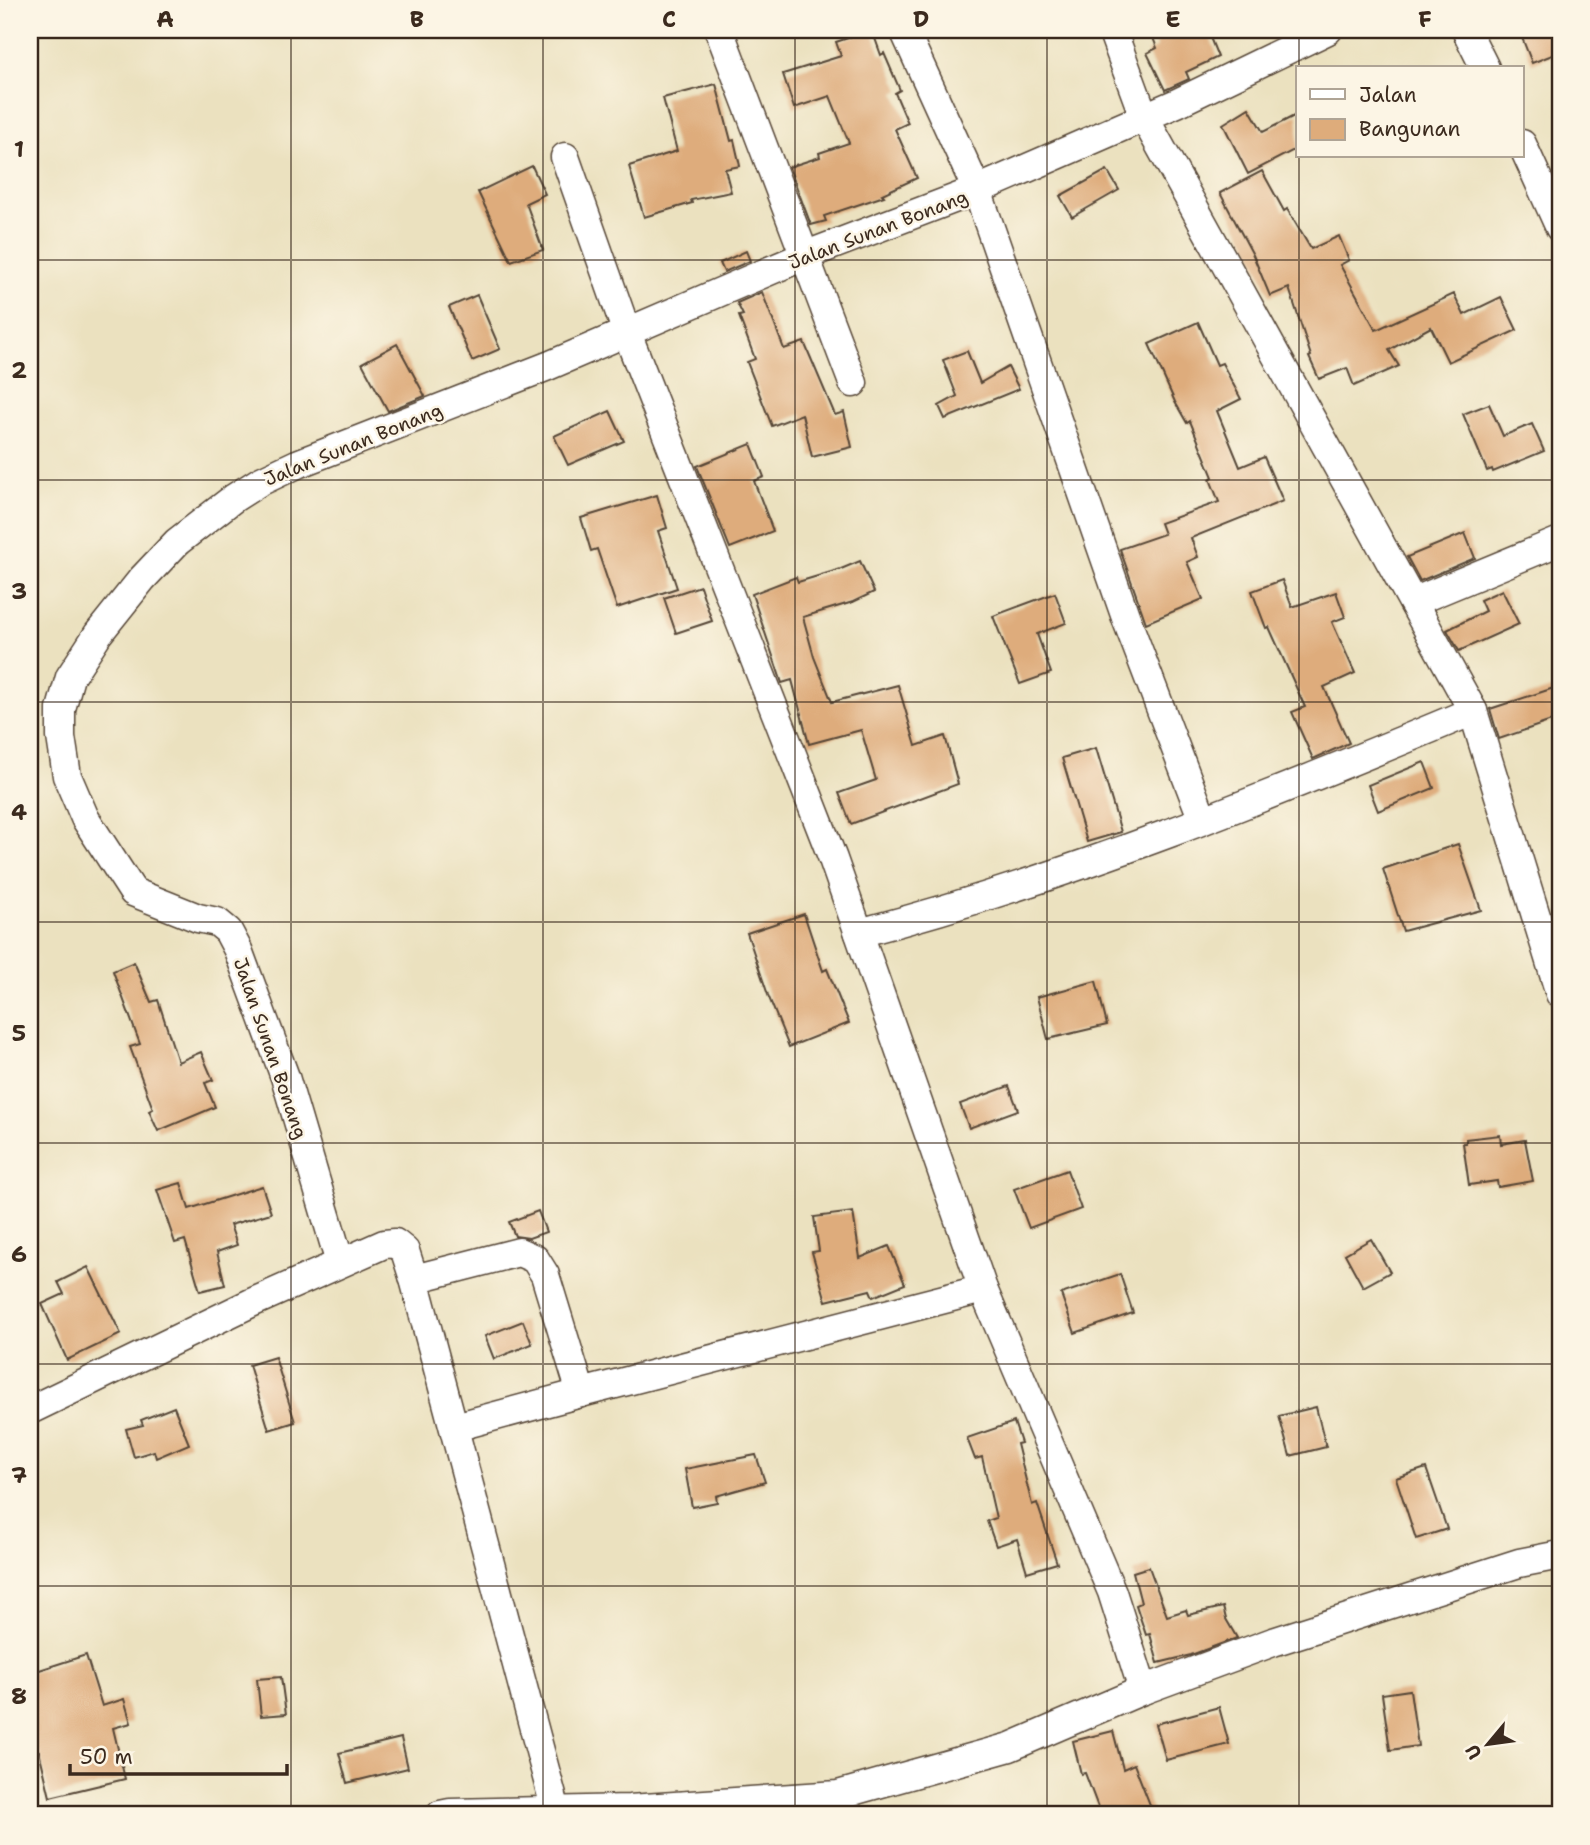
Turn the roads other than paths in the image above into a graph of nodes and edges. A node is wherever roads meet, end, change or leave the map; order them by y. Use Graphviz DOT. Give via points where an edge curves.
graph roads {
  1 [pos="719,30"];
  2 [pos="904,30"];
  3 [pos="1112,30"];
  4 [pos="1328,30"];
  5 [pos="1466,30"];
  6 [pos="1484,66"];
  7 [pos="1144,117"];
  8 [pos="1524,148"];
  9 [pos="565,157"];
  10 [pos="977,190"];
  11 [pos="1560,228"];
  12 [pos="804,256"];
  13 [pos="627,333"];
  14 [pos="853,383"];
  15 [pos="1560,541"];
  16 [pos="1413,602"];
  17 [pos="1473,711"];
  18 [pos="1203,820"];
  19 [pos="859,933"];
  20 [pos="1560,994"];
  21 [pos="340,1263"];
  22 [pos="414,1279"];
  23 [pos="983,1289"];
  24 [pos="581,1393"];
  25 [pos="30,1410"];
  26 [pos="455,1427"];
  27 [pos="1560,1555"];
  28 [pos="1143,1690"];
  29 [pos="556,1811"];
  30 [pos="447,1814"];
  1 -- 12 [label="street"];
  2 -- 10 [label="street"];
  3 -- 7 [label="street"];
  4 -- 7 [label="street, Jalan Sunan Bonang"];
  5 -- 6 [label="street"];
  7 -- 10 [label="street, Jalan Sunan Bonang"];
  7 -- 16 [label="street"];
  8 -- 11 [label="street"];
  9 -- 13 [label="street"];
  10 -- 12 [label="street, Jalan Sunan Bonang"];
  10 -- 18 [label="street" via="1126,618"];
  12 -- 13 [label="street, Jalan Sunan Bonang"];
  12 -- 14 [label="street"];
  13 -- 19 [label="street"];
  13 -- 21 [label="street, Jalan Sunan Bonang" via="259,482 177,542 98,634 70,677 61,709 61,737 67,776 85,818 133,892 217,922 228,931 285,1077"];
  15 -- 16 [label="street"];
  16 -- 17 [label="street"];
  17 -- 18 [label="street"];
  17 -- 20 [label="street"];
  18 -- 19 [label="street" via="1044,879"];
  19 -- 23 [label="street"];
  21 -- 22 [label="street" via="395,1243 405,1251"];
  21 -- 25 [label="street"];
  22 -- 24 [label="street" via="519,1252 535,1259 545,1275"];
  22 -- 26 [label="street"];
  23 -- 24 [label="street"];
  23 -- 28 [label="street" via="1112,1592"];
  24 -- 26 [label="street"];
  26 -- 29 [label="street"];
  27 -- 28 [label="street" via="1519,1563 1273,1642"];
  28 -- 29 [label="street" via="1010,1747 838,1795"];
  29 -- 30 [label="street"];
}
